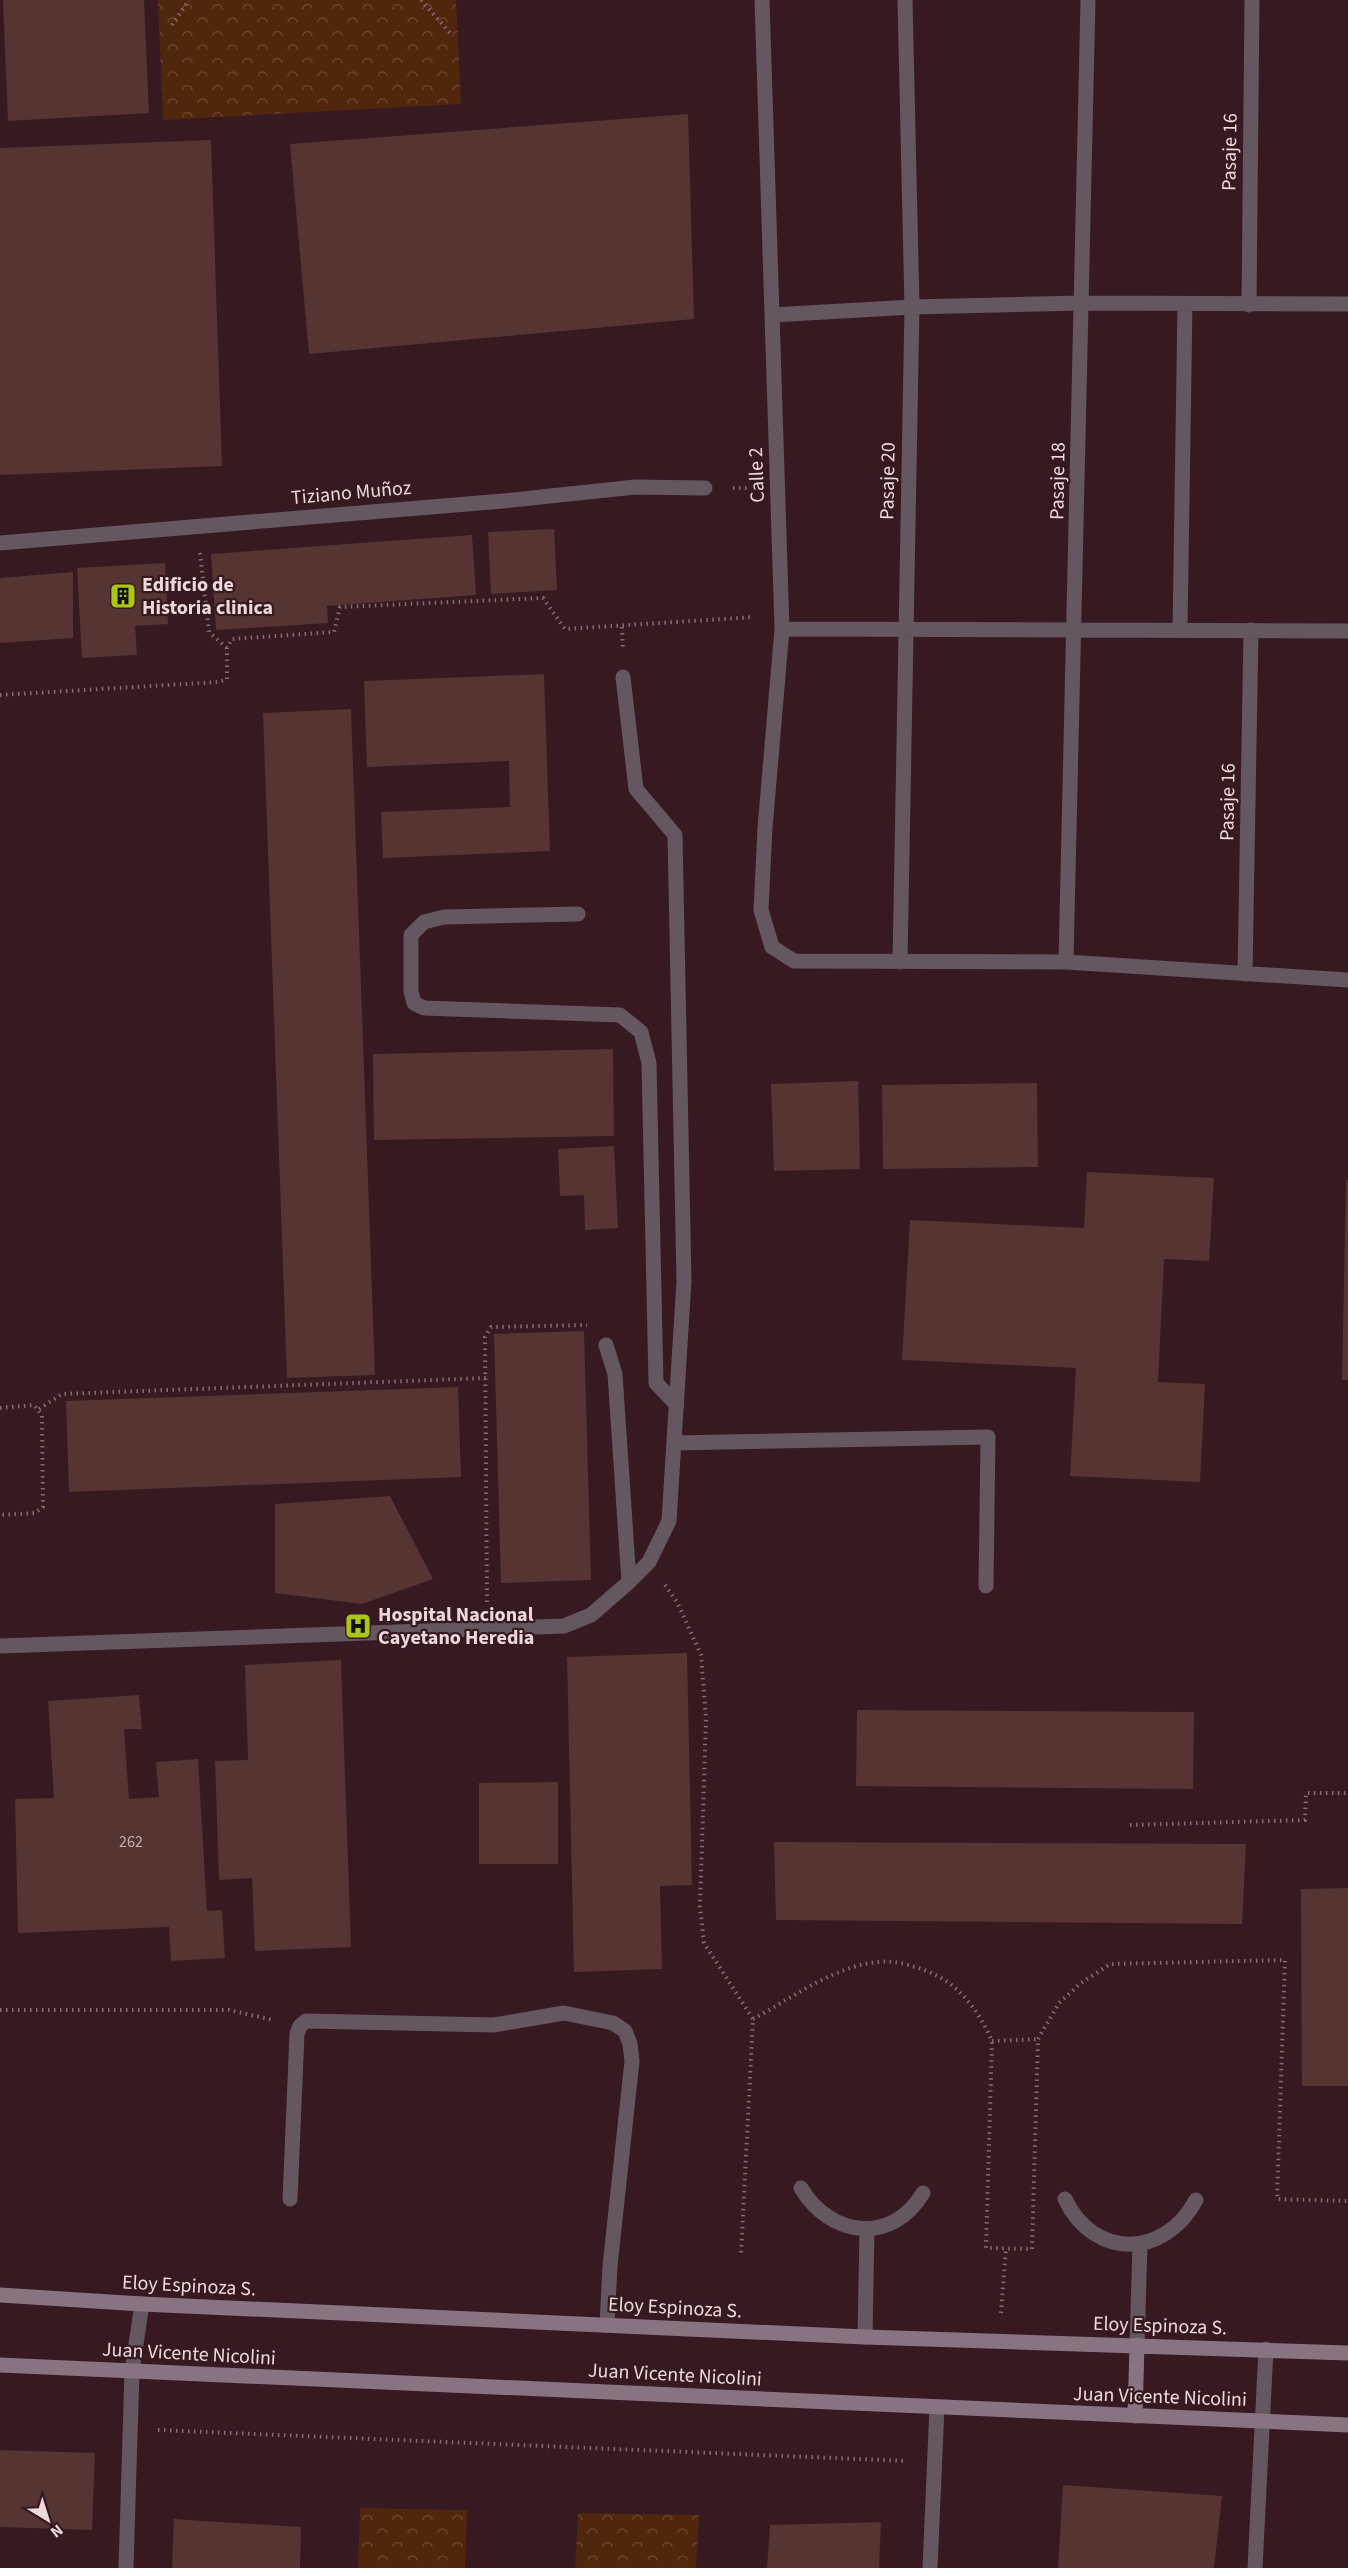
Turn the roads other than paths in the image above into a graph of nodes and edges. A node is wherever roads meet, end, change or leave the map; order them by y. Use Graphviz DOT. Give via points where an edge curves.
graph roads {
  1 [pos="762,0"];
  2 [pos="905,0"];
  3 [pos="1088,0"];
  4 [pos="1252,0"];
  5 [pos="1082,303"];
  6 [pos="1185,304"];
  7 [pos="1348,304"];
  8 [pos="1249,305"];
  9 [pos="912,307"];
  10 [pos="772,315"];
  11 [pos="705,488"];
  12 [pos="0,543"];
  13 [pos="782,622"];
  14 [pos="904,630"];
  15 [pos="1074,630"];
  16 [pos="1180,630"];
  17 [pos="1251,630"];
  18 [pos="1348,631"];
  19 [pos="623,677"];
  20 [pos="578,914"];
  21 [pos="900,962"];
  22 [pos="1066,962"];
  23 [pos="1245,974"];
  24 [pos="1348,980"];
  25 [pos="606,1345"];
  26 [pos="677,1405"];
  27 [pos="674,1443"];
  28 [pos="629,1582"];
  29 [pos="986,1586"];
  30 [pos="0,1646"];
  31 [pos="801,2188"];
  32 [pos="923,2193"];
  33 [pos="290,2199"];
  34 [pos="1065,2199"];
  35 [pos="1196,2200"];
  36 [pos="867,2229"];
  37 [pos="1140,2244"];
  38 [pos="0,2295"];
  39 [pos="142,2304"];
  40 [pos="607,2325"];
  41 [pos="865,2337"];
  42 [pos="1137,2345"];
  43 [pos="1266,2349"];
  44 [pos="1348,2353"];
  45 [pos="0,2365"];
  46 [pos="132,2371"];
  47 [pos="938,2407"];
  48 [pos="1135,2416"];
  49 [pos="1264,2421"];
  50 [pos="1348,2425"];
  51 [pos="126,2568"];
  52 [pos="930,2568"];
  53 [pos="1255,2568"];
  1 -- 10 [label="street, Calle 2"];
  2 -- 9 [label="street, Pasaje 20"];
  3 -- 5 [label="street, Pasaje 18"];
  4 -- 8 [label="street, Pasaje 16"];
  5 -- 6 [label="street"];
  5 -- 9 [label="street"];
  5 -- 15 [label="street, Pasaje 18"];
  6 -- 8 [label="street"];
  6 -- 16 [label="street"];
  7 -- 8 [label="street"];
  9 -- 10 [label="street"];
  9 -- 14 [label="street, Pasaje 20"];
  10 -- 13 [label="street, Calle 2"];
  11 -- 12 [label="street, Tiziano Muñoz" via="635,487"];
  13 -- 14 [label="street"];
  13 -- 21 [label="street, Calle 2" via="761,910 772,947 794,961"];
  14 -- 15 [label="street"];
  14 -- 21 [label="street, Pasaje 20"];
  15 -- 16 [label="street"];
  15 -- 22 [label="street, Pasaje 18"];
  16 -- 17 [label="street"];
  17 -- 18 [label="street"];
  17 -- 23 [label="street, Pasaje 16"];
  19 -- 26 [label="street" via="636,789 675,835 684,1281"];
  20 -- 26 [label="street" via="424,922 411,935 411,991 414,1003 424,1008 620,1015 641,1032 649,1064 656,1383"];
  21 -- 22 [label="street"];
  22 -- 23 [label="street"];
  23 -- 24 [label="street"];
  25 -- 28 [label="street" via="615,1374"];
  26 -- 27 [label="street"];
  27 -- 28 [label="street" via="669,1521 649,1562"];
  27 -- 29 [label="street" via="988,1437"];
  28 -- 30 [label="street" via="591,1615 564,1626"];
  31 -- 36 [label="street" via="829,2219"];
  32 -- 36 [label="street" via="904,2216"];
  33 -- 40 [label="street" via="297,2034 306,2021 494,2025 564,2013 613,2023 625,2031 632,2061"];
  34 -- 37 [label="street" via="1072,2213 1094,2235 1124,2244"];
  35 -- 37 [label="street" via="1176,2228"];
  36 -- 41 [label="street"];
  37 -- 42 [label="street"];
  38 -- 39 [label="street, Eloy Espinoza S."];
  39 -- 40 [label="street, Eloy Espinoza S."];
  39 -- 46 [label="street"];
  40 -- 41 [label="street, Eloy Espinoza S."];
  41 -- 42 [label="street, Eloy Espinoza S."];
  42 -- 43 [label="street, Eloy Espinoza S."];
  42 -- 48 [label="street"];
  43 -- 44 [label="street, Eloy Espinoza S."];
  43 -- 49 [label="street"];
  45 -- 46 [label="street, Juan Vicente Nicolini"];
  46 -- 47 [label="street, Juan Vicente Nicolini"];
  46 -- 51 [label="street"];
  47 -- 48 [label="street, Juan Vicente Nicolini"];
  47 -- 52 [label="street"];
  48 -- 49 [label="street, Juan Vicente Nicolini"];
  49 -- 50 [label="street, Juan Vicente Nicolini"];
  49 -- 53 [label="street"];
}
